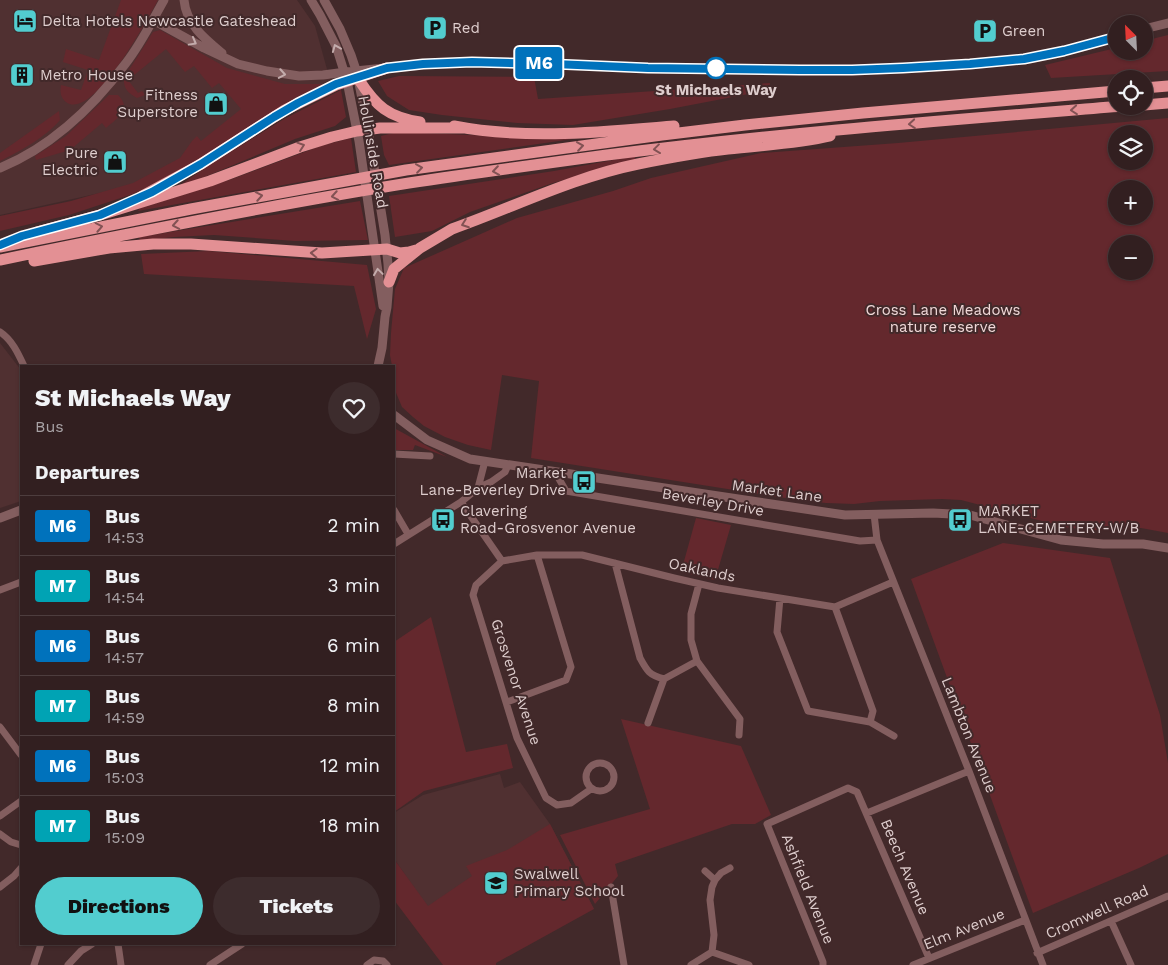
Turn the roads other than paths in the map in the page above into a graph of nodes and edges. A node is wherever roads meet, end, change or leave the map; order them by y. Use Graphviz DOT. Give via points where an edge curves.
graph roads {
  1 [pos="164,0"];
  2 [pos="184,0"];
  3 [pos="311,0"];
  4 [pos="324,0"];
  5 [pos="153,20"];
  6 [pos="1168,23"];
  7 [pos="1153,27"];
  8 [pos="1108,39"];
  9 [pos="234,62"];
  10 [pos="387,68"];
  11 [pos="359,80"];
  12 [pos="1168,86"];
  13 [pos="1153,87"];
  14 [pos="1108,92"];
  15 [pos="1168,102"];
  16 [pos="1153,103"];
  17 [pos="1108,107"];
  18 [pos="820,117"];
  19 [pos="461,128"];
  20 [pos="862,129"];
  21 [pos="363,135"];
  22 [pos="0,168"];
  23 [pos="100,215"];
  24 [pos="0,246"];
  25 [pos="420,248"];
  26 [pos="381,250"];
  27 [pos="0,261"];
  28 [pos="389,282"];
  29 [pos="385,317"];
  30 [pos="0,332"];
  31 [pos="24,365"];
  32 [pos="378,365"];
  33 [pos="395,417"];
  34 [pos="395,454"];
  35 [pos="430,456"];
  36 [pos="485,461"];
  37 [pos="508,465"];
  38 [pos="555,472"];
  39 [pos="478,488"];
  40 [pos="461,502"];
  41 [pos="20,510"];
  42 [pos="395,512"];
  43 [pos="874,514"];
  44 [pos="0,518"];
  45 [pos="408,534"];
  46 [pos="877,540"];
  47 [pos="395,543"];
  48 [pos="1168,548"];
  49 [pos="537,555"];
  50 [pos="502,561"];
  51 [pos="615,563"];
  52 [pos="20,582"];
  53 [pos="893,582"];
  54 [pos="699,584"];
  55 [pos="0,590"];
  56 [pos="780,598"];
  57 [pos="835,607"];
  58 [pos="697,661"];
  59 [pos="664,679"];
  60 [pos="507,702"];
  61 [pos="870,722"];
  62 [pos="648,723"];
  63 [pos="0,727"];
  64 [pos="739,735"];
  65 [pos="894,736"];
  66 [pos="20,754"];
  67 [pos="969,771"];
  68 [pos="591,789"];
  69 [pos="20,802"];
  70 [pos="867,813"];
  71 [pos="0,816"];
  72 [pos="767,824"];
  73 [pos="0,834"];
  74 [pos="20,845"];
  75 [pos="730,868"];
  76 [pos="20,869"];
  77 [pos="705,871"];
  78 [pos="715,880"];
  79 [pos="0,887"];
  80 [pos="610,887"];
  81 [pos="1168,896"];
  82 [pos="1025,920"];
  83 [pos="1111,921"];
  84 [pos="41,945"];
  85 [pos="90,945"];
  86 [pos="118,945"];
  87 [pos="240,945"];
  88 [pos="712,952"];
  89 [pos="1037,953"];
  90 [pos="929,958"];
  91 [pos="34,965"];
  92 [pos="68,965"];
  93 [pos="120,965"];
  94 [pos="210,965"];
  95 [pos="367,965"];
  96 [pos="387,965"];
  97 [pos="624,965"];
  98 [pos="691,965"];
  99 [pos="749,965"];
  100 [pos="823,965"];
  101 [pos="913,965"];
  102 [pos="1043,965"];
  103 [pos="1131,965"];
  1 -- 5 [label="street"];
  2 -- 9 [label="street" via="194,26"];
  21 -- 3 [label="street, Hollinside Road, one-way" via="353,112 336,46"];
  4 -- 11 [label="street, Hollinside Road" via="346,42"];
  5 -- 9 [label="street, one-way"];
  5 -- 22 [label="street" via="127,62 75,120 27,155"];
  6 -- 7 [label="street"];
  8 -- 10 [label="street" via="1024,59 903,68 648,68 472,62"];
  9 -- 10 [label="street, one-way" via="291,76"];
  10 -- 23 [label="highway" via="336,84 298,103 152,192"];
  11 -- 19 [label="highway" via="376,102 400,118"];
  11 -- 21 [label="street, Hollinside Road"];
  12 -- 13 [label="highway"];
  14 -- 18 [label="highway"];
  15 -- 16 [label="highway"];
  17 -- 20 [label="highway, one-way"];
  18 -- 19 [label="highway" via="575,133 536,134"];
  24 -- 18 [label="highway, one-way" via="406,170"];
  19 -- 21 [label="highway" via="396,127"];
  20 -- 25 [label="highway, one-way" via="811,140 689,154 609,171 452,229"];
  20 -- 27 [label="highway, one-way" via="702,144 410,183"];
  23 -- 21 [label="highway, one-way" via="210,181 316,141"];
  21 -- 26 [label="street, Hollinside Road" via="373,236"];
  21 -- 26 [label="street, Hollinside Road" via="385,236"];
  23 -- 24 [label="highway" via="22,236"];
  25 -- 26 [label="highway" via="400,253"];
  25 -- 28 [label="highway" via="394,269"];
  26 -- 27 [label="highway, one-way" via="322,253 153,244 34,261"];
  26 -- 28 [label="street, Hollinside Road" via="388,264"];
  29 -- 26 [label="street, Hollinside Road, one-way"];
  28 -- 29 [label="street, Hollinside Road"];
  29 -- 32 [label="street, Hollinside Road"];
  30 -- 31 [label="street" via="16,349"];
  33 -- 36 [label="street, Market Lane" via="427,440 470,459"];
  34 -- 35 [label="street"];
  36 -- 37 [label="street, Market Lane"];
  36 -- 39 [label="street"];
  37 -- 38 [label="street, Market Lane"];
  37 -- 39 [label="street" via="505,472"];
  38 -- 43 [label="street, Market Lane" via="844,515"];
  38 -- 46 [label="street, Beverley Drive" via="566,491 860,541"];
  39 -- 40 [label="street"];
  40 -- 45 [label="street"];
  40 -- 50 [label="street"];
  41 -- 44 [label="street"];
  42 -- 45 [label="street"];
  43 -- 46 [label="street, Lambton Avenue"];
  43 -- 48 [label="street, Market Lane" via="970,515 1061,540"];
  45 -- 47 [label="street"];
  46 -- 53 [label="street, Lambton Avenue"];
  49 -- 50 [label="street, Oaklands"];
  49 -- 51 [label="street, Oaklands" via="582,555"];
  49 -- 60 [label="street" via="571,667 566,680"];
  50 -- 60 [label="street, Grosvenor Avenue" via="476,585 473,595"];
  51 -- 54 [label="street, Oaklands"];
  51 -- 59 [label="street" via="640,658 647,672"];
  52 -- 55 [label="street"];
  53 -- 57 [label="street"];
  53 -- 67 [label="street, Lambton Avenue"];
  54 -- 56 [label="street, Oaklands"];
  54 -- 58 [label="street" via="691,614 691,640"];
  56 -- 57 [label="street, Oaklands"];
  56 -- 61 [label="street" via="778,632 808,711"];
  57 -- 61 [label="street" via="873,711"];
  58 -- 59 [label="street"];
  58 -- 64 [label="street" via="740,719"];
  59 -- 62 [label="street"];
  60 -- 68 [label="street, Grosvenor Avenue" via="518,738 546,798 557,805 570,803"];
  61 -- 65 [label="street"];
  63 -- 66 [label="street"];
  67 -- 70 [label="street"];
  67 -- 82 [label="street, Lambton Avenue"];
  68 -- 68 [label="street" via="587,783 588,769 594,764 608,765 613,771 612,786 598,792"];
  69 -- 71 [label="street"];
  70 -- 72 [label="street, Beech Avenue" via="858,792 848,788"];
  70 -- 90 [label="street, Beech Avenue"];
  72 -- 100 [label="street, Ashfield Avenue"];
  73 -- 74 [label="street"];
  75 -- 78 [label="street"];
  76 -- 79 [label="street"];
  77 -- 78 [label="street"];
  78 -- 88 [label="street" via="710,900 714,935"];
  80 -- 97 [label="street"];
  81 -- 83 [label="street, Cromwell Road"];
  82 -- 89 [label="street, Lambton Avenue"];
  82 -- 90 [label="street, Elm Avenue"];
  83 -- 89 [label="street, Cromwell Road"];
  83 -- 103 [label="street"];
  84 -- 91 [label="street"];
  85 -- 92 [label="street"];
  86 -- 93 [label="street"];
  87 -- 94 [label="street"];
  88 -- 98 [label="street"];
  88 -- 99 [label="street"];
  89 -- 102 [label="street, Lambton Avenue"];
  90 -- 101 [label="street, Elm Avenue"];
  95 -- 96 [label="street" via="374,960"];
}
